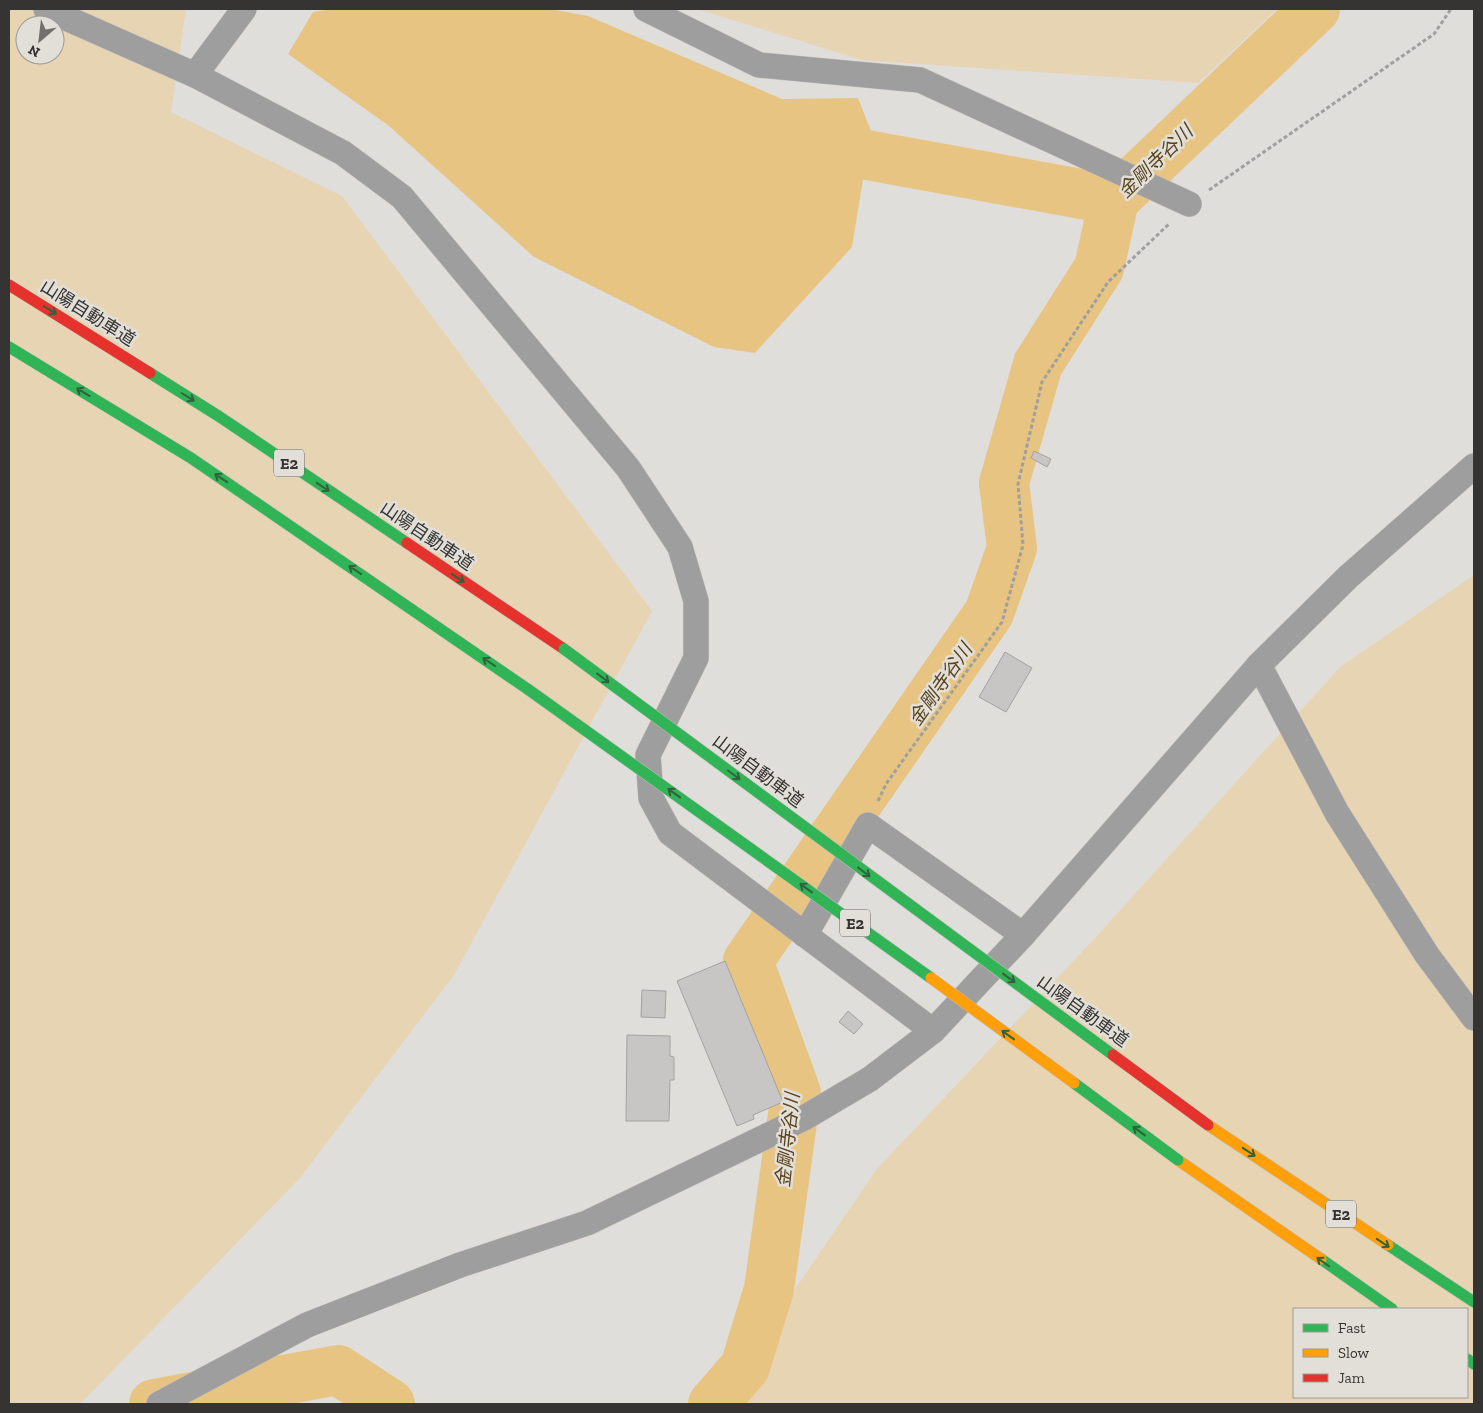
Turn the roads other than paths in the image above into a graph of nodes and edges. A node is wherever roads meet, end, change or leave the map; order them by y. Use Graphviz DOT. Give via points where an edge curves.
graph roads {
  1 [pos="46,9"];
  2 [pos="244,9"];
  3 [pos="646,9"];
  4 [pos="196,75"];
  5 [pos="1189,204"];
  6 [pos="9,285"];
  7 [pos="9,347"];
  8 [pos="67,396"];
  9 [pos="191,458"];
  10 [pos="1474,466"];
  11 [pos="1259,665"];
  12 [pos="805,935"];
  13 [pos="1023,935"];
  14 [pos="1474,1018"];
  15 [pos="933,1031"];
  16 [pos="1474,1302"];
  17 [pos="1391,1308"];
  18 [pos="159,1404"];
  1 -- 4 [label="street"];
  2 -- 4 [label="street"];
  3 -- 5 [label="street" via="760,64 920,80"];
  4 -- 12 [label="street" via="343,153 402,197 628,468 680,547 696,601 696,658 648,755 651,798 670,833"];
  6 -- 16 [label="highway, 山陽自動車道 / E2, one-way, bridge" via="220,417 564,649 1208,1125"];
  9 -- 7 [label="highway, E2, one-way"];
  8 -- 9 [label="highway"];
  17 -- 9 [label="highway, E2, one-way, bridge" via="1178,1160 862,928 529,690"];
  10 -- 11 [label="street" via="1348,576"];
  11 -- 13 [label="street"];
  11 -- 14 [label="street" via="1337,813 1426,955"];
  12 -- 13 [label="street" via="868,825"];
  12 -- 15 [label="street"];
  13 -- 15 [label="street"];
  15 -- 18 [label="street" via="870,1079 804,1118 587,1223 460,1265 306,1325"];
}
